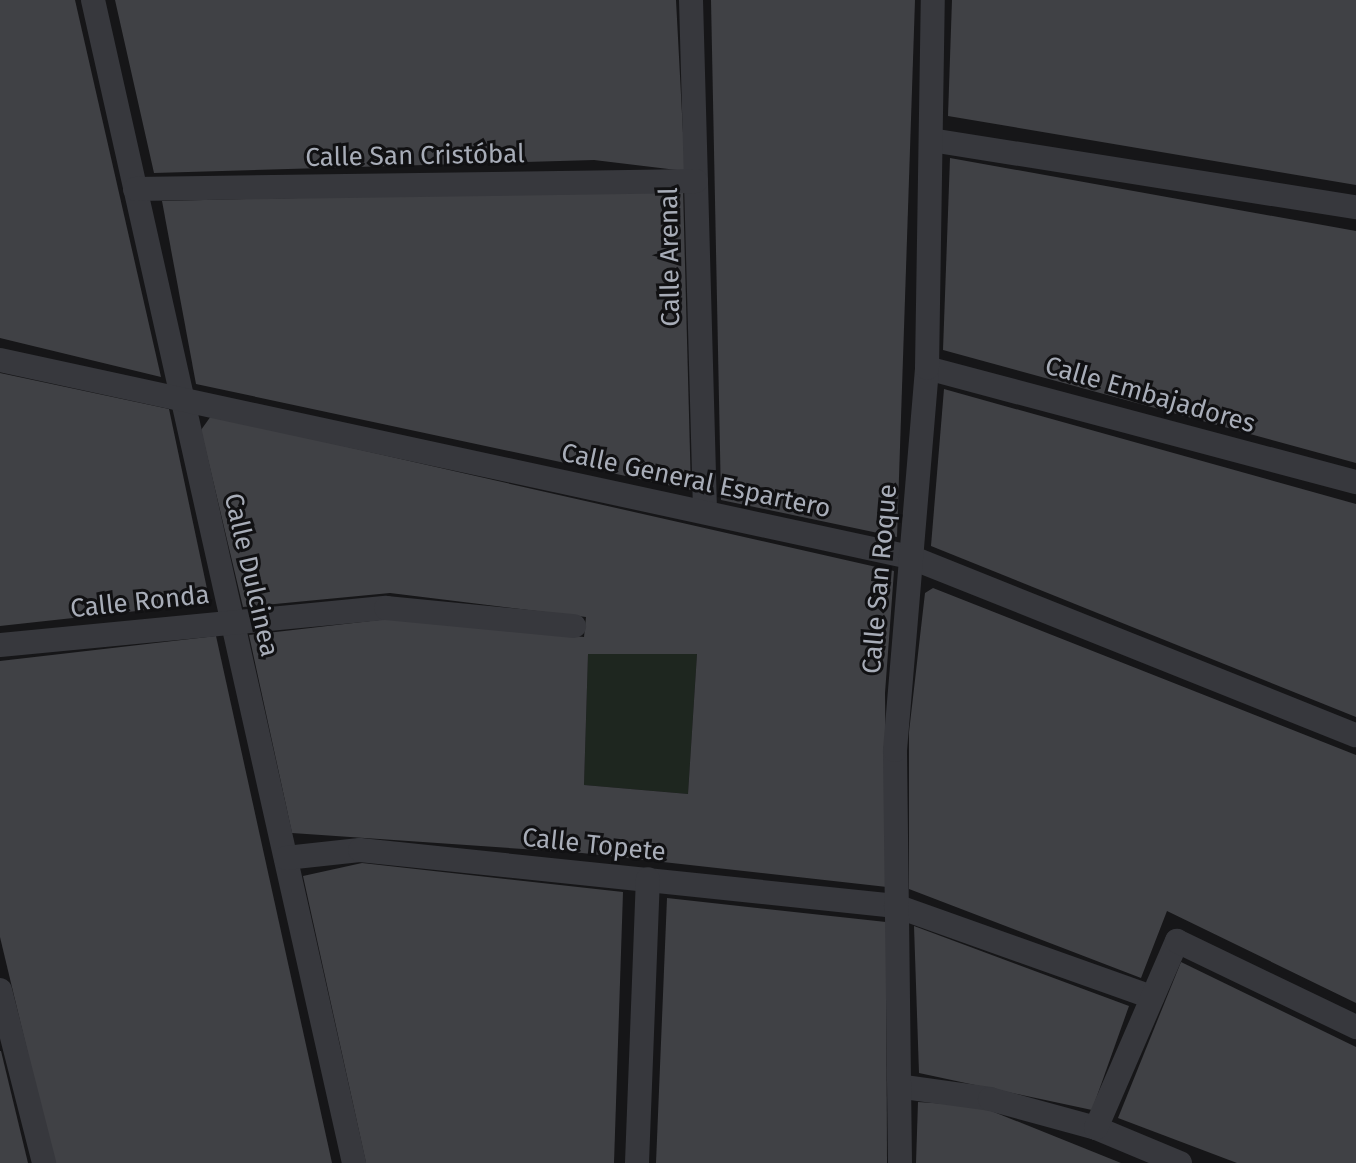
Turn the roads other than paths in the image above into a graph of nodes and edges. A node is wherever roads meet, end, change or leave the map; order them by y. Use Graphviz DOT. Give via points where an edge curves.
graph roads {
  1 [pos="93,0"];
  2 [pos="691,0"];
  3 [pos="933,0"];
  4 [pos="931,140"];
  5 [pos="696,181"];
  6 [pos="135,189"];
  7 [pos="1356,207"];
  8 [pos="0,360"];
  9 [pos="927,368"];
  10 [pos="182,398"];
  11 [pos="1356,482"];
  12 [pos="705,512"];
  13 [pos="910,557"];
  14 [pos="233,621"];
  15 [pos="574,626"];
  16 [pos="0,645"];
  17 [pos="1356,735"];
  18 [pos="286,858"];
  19 [pos="648,879"];
  20 [pos="896,906"];
  21 [pos="0,990"];
  22 [pos="1152,997"];
  23 [pos="1356,1027"];
  24 [pos="904,1087"];
  25 [pos="1096,1128"];
  26 [pos="44,1163"];
  27 [pos="354,1163"];
  28 [pos="637,1163"];
  29 [pos="900,1163"];
  30 [pos="1180,1163"];
  1 -- 6 [label="street, Calle Dulcinea"];
  2 -- 5 [label="street, Calle Arenal"];
  3 -- 4 [label="street, Calle San Roque"];
  4 -- 7 [label="street"];
  4 -- 9 [label="street, Calle San Roque"];
  5 -- 6 [label="street, Calle San Cristóbal"];
  5 -- 12 [label="street, Calle Arenal"];
  6 -- 10 [label="street, Calle Dulcinea"];
  8 -- 10 [label="street, Calle General Espartero"];
  9 -- 11 [label="street, Calle Embajadores"];
  9 -- 13 [label="street, Calle San Roque"];
  10 -- 12 [label="street, Calle General Espartero"];
  10 -- 14 [label="street, Calle Dulcinea"];
  12 -- 13 [label="street, Calle General Espartero"];
  13 -- 17 [label="street, Calle General Espartero"];
  13 -- 20 [label="street, Calle San Roque" via="895,750"];
  14 -- 15 [label="street, Calle Ronda" via="386,608"];
  14 -- 16 [label="street, Calle Ronda"];
  14 -- 18 [label="street, Calle Dulcinea"];
  18 -- 19 [label="street, Calle Topete" via="360,850"];
  18 -- 27 [label="street, Calle Dulcinea"];
  19 -- 20 [label="street, Calle Topete"];
  19 -- 28 [label="street"];
  20 -- 22 [label="street, Calle Topete"];
  20 -- 24 [label="street, Calle San Roque"];
  21 -- 26 [label="street"];
  22 -- 23 [label="street" via="1177,941"];
  22 -- 25 [label="street"];
  24 -- 25 [label="street" via="990,1099"];
  24 -- 29 [label="street, Calle San Roque"];
  25 -- 30 [label="street"];
}
